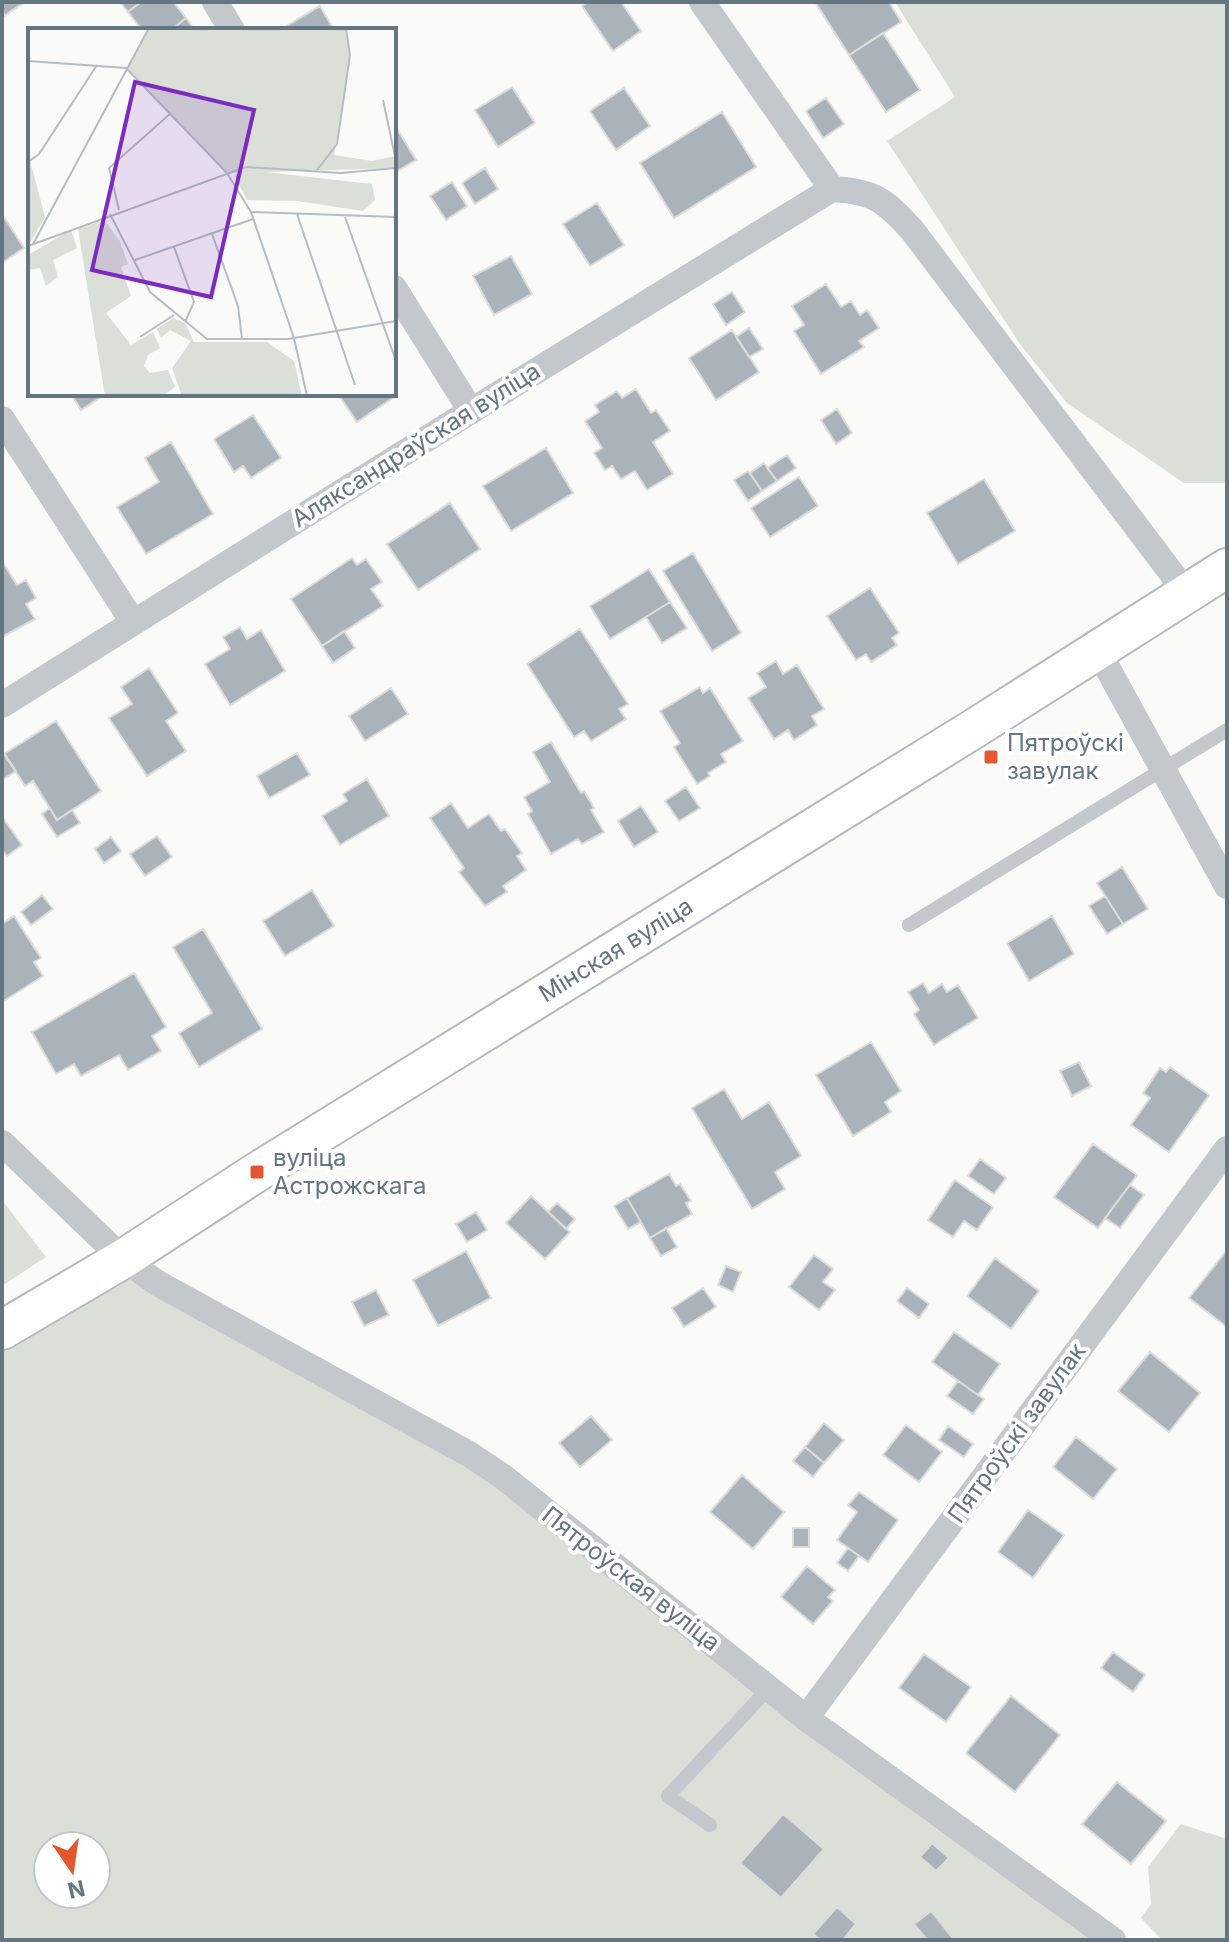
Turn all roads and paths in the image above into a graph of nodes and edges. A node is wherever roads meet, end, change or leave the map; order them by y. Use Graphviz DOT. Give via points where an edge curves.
graph roads {
  1 [pos="215,2"];
  2 [pos="702,2"];
  3 [pos="231,28"];
  4 [pos="832,189"];
  5 [pos="396,291"];
  6 [pos="471,411"];
  7 [pos="2,419"];
  8 [pos="1227,568"];
  9 [pos="1184,595"];
  10 [pos="133,622"];
  11 [pos="1097,649"];
  12 [pos="2,705"];
  13 [pos="1227,730"];
  14 [pos="1162,770"];
  15 [pos="1227,886"];
  16 [pos="909,925"];
  17 [pos="2,1143"];
  18 [pos="1227,1149"];
  19 [pos="123,1259"];
  20 [pos="2,1330"];
  21 [pos="769,1688"];
  22 [pos="806,1718"];
  23 [pos="710,1825"];
  24 [pos="1113,1940"];
  1 -- 3 [label="street"];
  2 -- 4 [label="street"];
  4 -- 6 [label="street, Аляксандраўская вуліца"];
  4 -- 9 [label="street" via="867,192 890,205 912,230"];
  5 -- 6 [label="street"];
  6 -- 10 [label="street, Аляксандраўская вуліца"];
  7 -- 10 [label="street"];
  8 -- 9 [label="main road, Мінская вуліца"];
  9 -- 11 [label="main road, Мінская вуліца"];
  10 -- 12 [label="street, Аляксандраўская вуліца"];
  11 -- 14 [label="street"];
  11 -- 19 [label="main road, Мінская вуліца"];
  13 -- 14 [label="lane"];
  14 -- 15 [label="street"];
  14 -- 16 [label="lane"];
  17 -- 19 [label="street, Пятроўская вуліца"];
  18 -- 22 [label="street, Пятроўскі завулак"];
  19 -- 20 [label="main road, Мінская вуліца"];
  19 -- 21 [label="street, Пятроўская вуліца" via="159,1284 469,1454"];
  21 -- 22 [label="street, Пятроўская вуліца"];
  21 -- 23 [label="lane" via="668,1796"];
  22 -- 24 [label="street, Пятроўская вуліца"];
}
